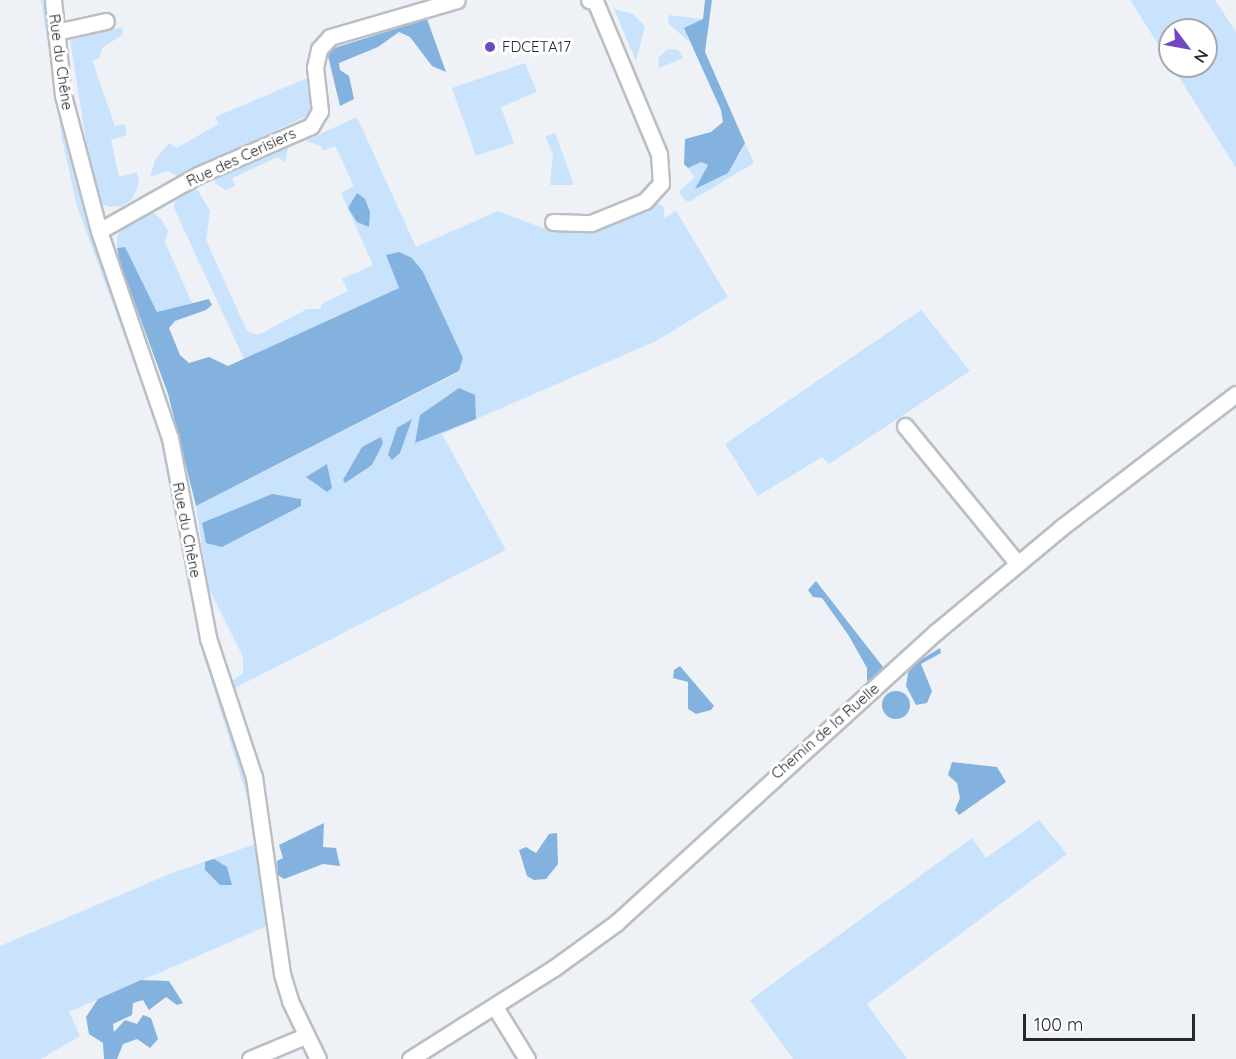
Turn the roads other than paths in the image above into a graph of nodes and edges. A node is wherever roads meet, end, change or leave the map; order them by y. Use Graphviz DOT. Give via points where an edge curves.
graph roads {
  1 [pos="53,0"];
  2 [pos="456,0"];
  3 [pos="589,0"];
  4 [pos="106,21"];
  5 [pos="56,32"];
  6 [pos="553,222"];
  7 [pos="99,231"];
  8 [pos="1236,394"];
  9 [pos="905,426"];
  10 [pos="1018,564"];
  11 [pos="495,1007"];
  12 [pos="305,1036"];
  13 [pos="250,1059"];
  14 [pos="318,1059"];
  15 [pos="410,1059"];
  16 [pos="527,1059"];
  1 -- 5 [label="street, Rue du Chêne"];
  2 -- 7 [label="street, Rue des Cerisiers" via="330,37 319,49 315,68 320,111 311,126 198,175"];
  3 -- 6 [label="street" via="595,1 659,154 661,183 645,201 591,223"];
  4 -- 5 [label="street"];
  5 -- 7 [label="street, Rue du Chêne" via="63,95"];
  7 -- 12 [label="street, Rue du Chêne" via="170,438 208,638 254,777 282,974"];
  8 -- 10 [label="street, Chemin de la Ruelle"];
  9 -- 10 [label="street"];
  10 -- 11 [label="street, Chemin de la Ruelle" via="777,773 616,923"];
  11 -- 15 [label="street, Chemin de la Ruelle"];
  11 -- 16 [label="street"];
  12 -- 13 [label="street"];
  12 -- 14 [label="street, Rue du Chêne"];
}
